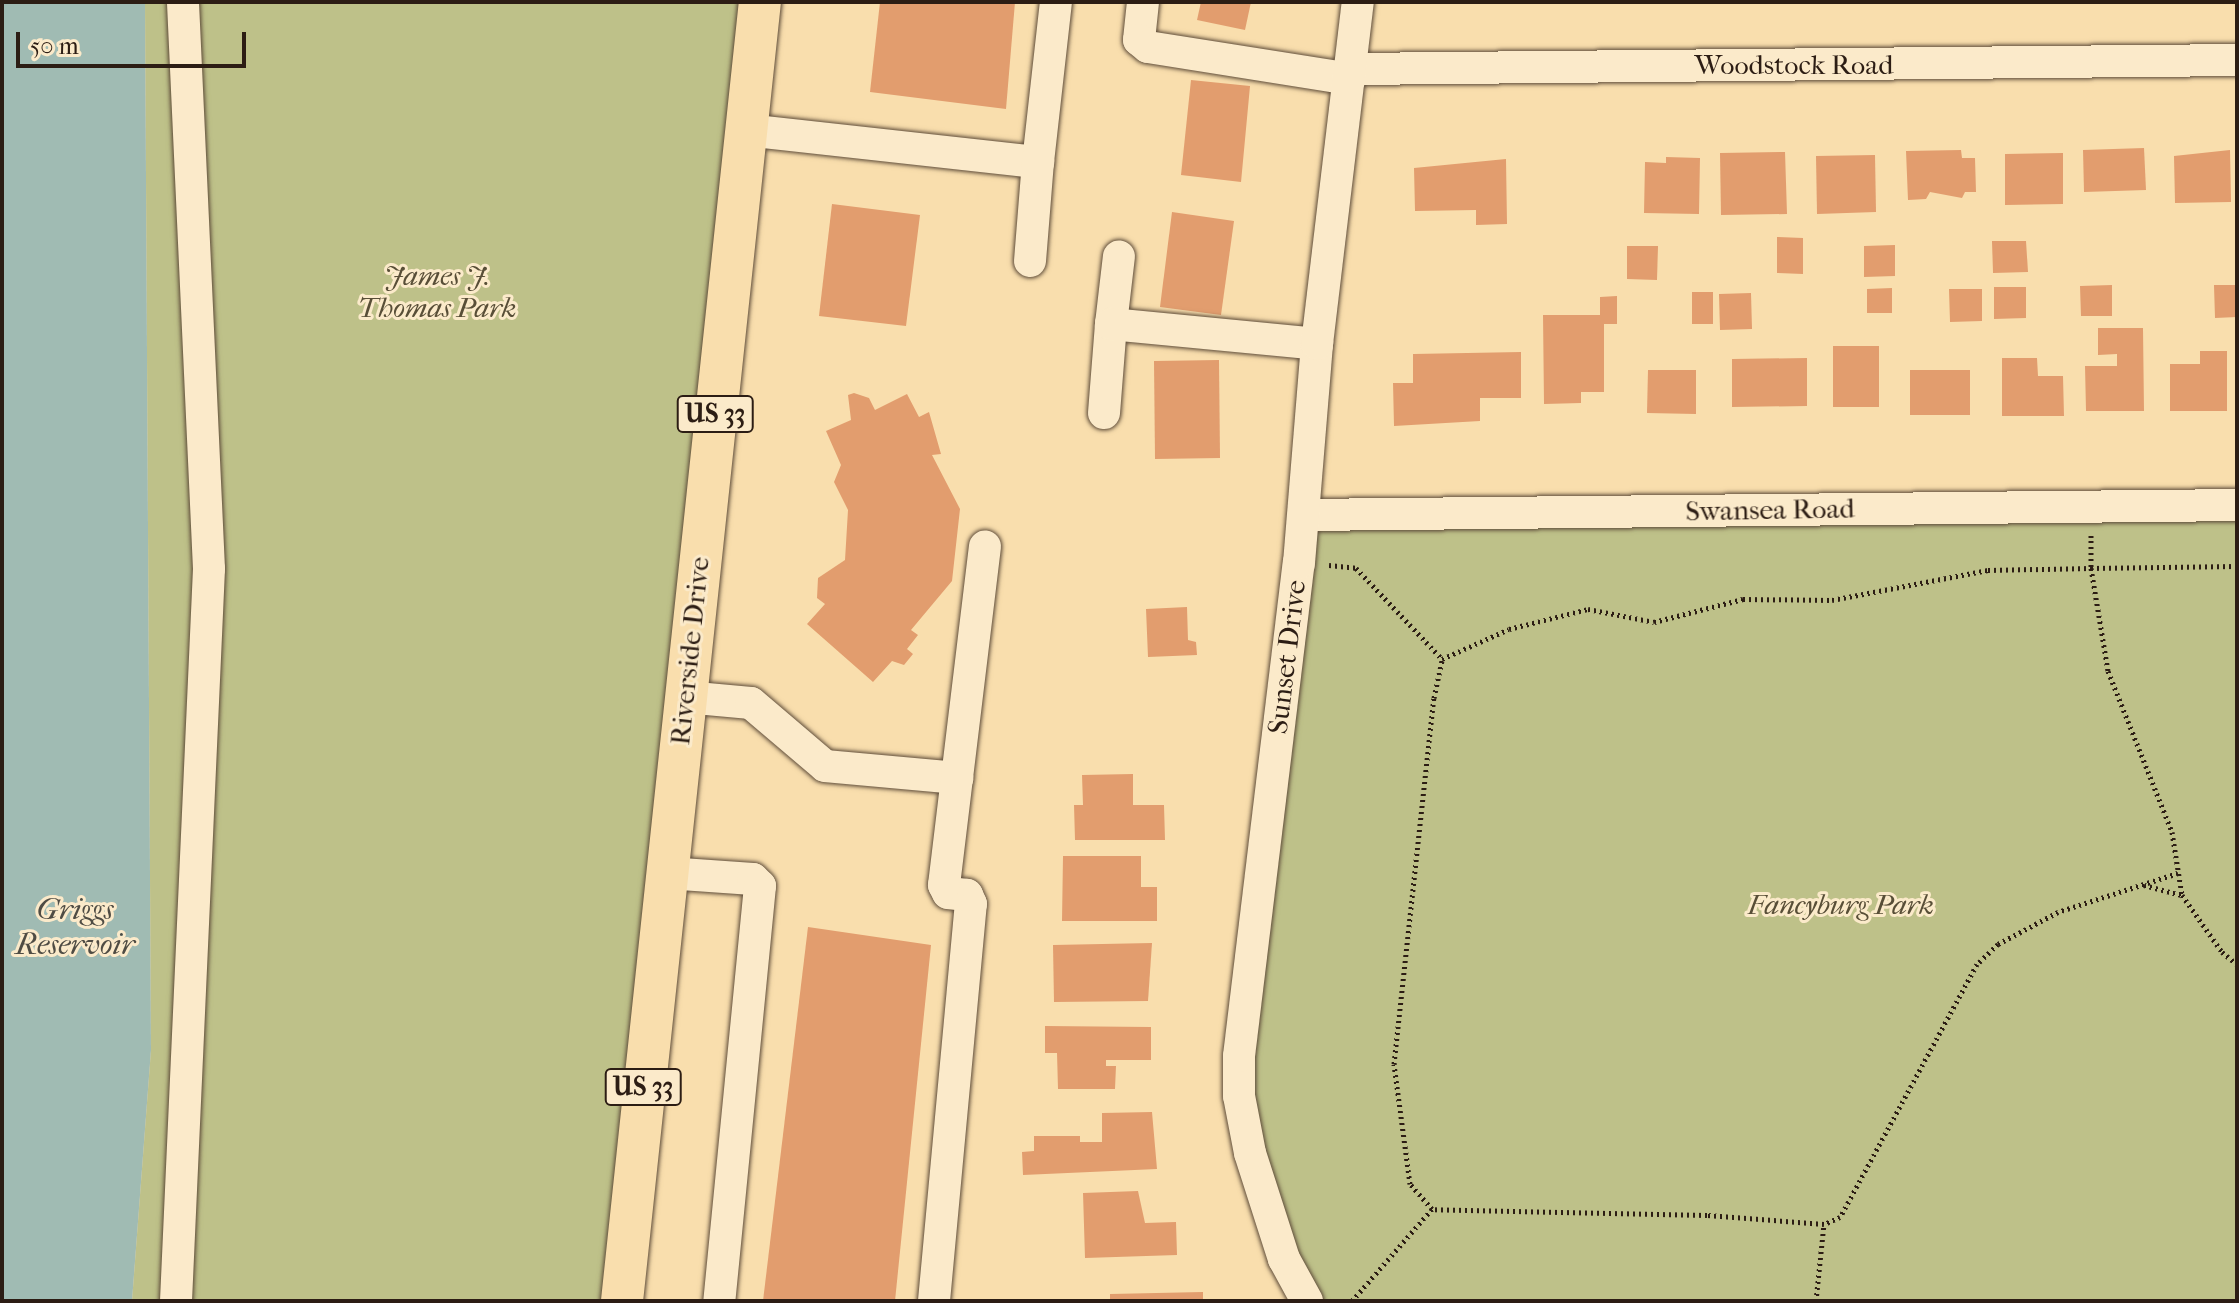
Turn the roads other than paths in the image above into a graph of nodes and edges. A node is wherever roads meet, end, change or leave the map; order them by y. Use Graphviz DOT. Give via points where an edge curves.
graph roads {
  1 [pos="183,2"];
  2 [pos="760,2"];
  3 [pos="1056,2"];
  4 [pos="1143,2"];
  5 [pos="1358,2"];
  6 [pos="2237,60"];
  7 [pos="1350,74"];
  8 [pos="746,130"];
  9 [pos="1038,162"];
  10 [pos="1119,256"];
  11 [pos="1030,261"];
  12 [pos="1111,324"];
  13 [pos="1317,344"];
  14 [pos="1104,413"];
  15 [pos="2237,505"];
  16 [pos="1304,515"];
  17 [pos="985,546"];
  18 [pos="685,697"];
  19 [pos="957,778"];
  20 [pos="667,873"];
  21 [pos="176,1301"];
  22 [pos="622,1301"];
  23 [pos="719,1301"];
  24 [pos="934,1301"];
  25 [pos="1307,1301"];
  1 -- 21 [label="street" via="209,569"];
  2 -- 8 [label="main road, Riverside Drive / US 33"];
  3 -- 9 [label="street"];
  4 -- 7 [label="street, Woodstock Road" via="1139,40 1148,47"];
  5 -- 7 [label="street, Sunset Drive"];
  6 -- 7 [label="street, Woodstock Road"];
  7 -- 13 [label="street, Sunset Drive"];
  8 -- 9 [label="street"];
  8 -- 18 [label="main road, Riverside Drive / US 33"];
  9 -- 11 [label="street"];
  10 -- 12 [label="street"];
  12 -- 13 [label="street"];
  12 -- 14 [label="street"];
  13 -- 16 [label="street, Sunset Drive"];
  15 -- 16 [label="street, Swansea Road"];
  16 -- 25 [label="street, Sunset Drive" via="1239,1056 1239,1096 1250,1153 1284,1259"];
  17 -- 19 [label="street"];
  18 -- 19 [label="street" via="751,703 825,766"];
  18 -- 20 [label="main road, Riverside Drive / US 33"];
  19 -- 24 [label="street" via="944,885 948,893 967,895 971,904"];
  20 -- 22 [label="main road, Riverside Drive / US 33"];
  20 -- 23 [label="street" via="753,879 760,886"];
}
